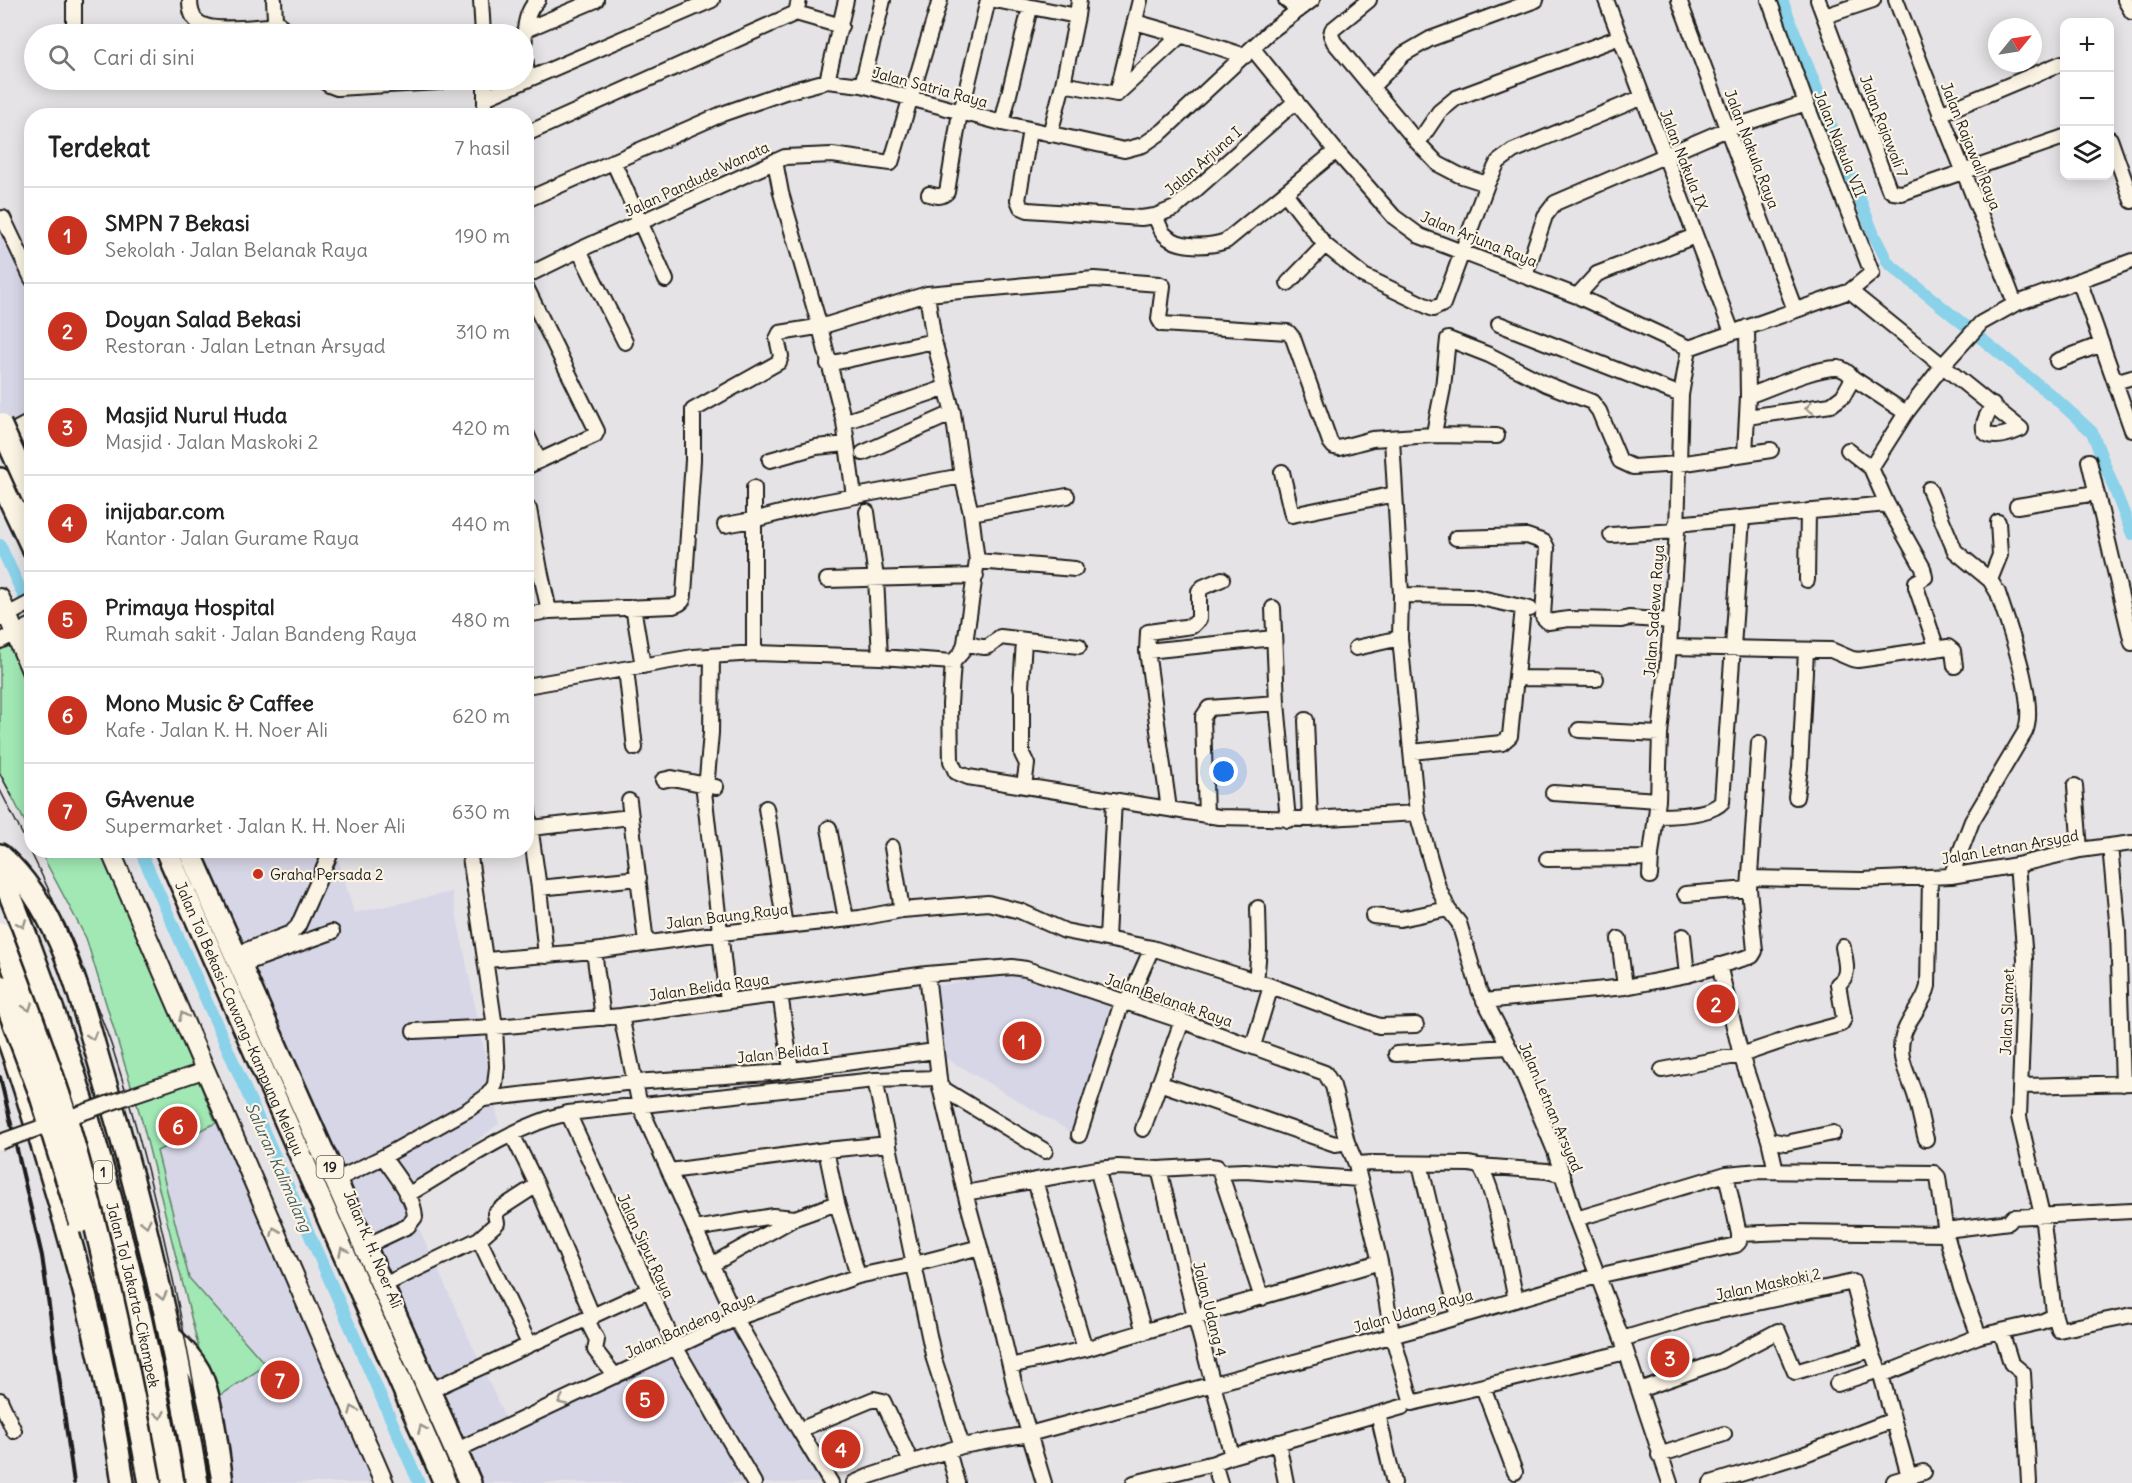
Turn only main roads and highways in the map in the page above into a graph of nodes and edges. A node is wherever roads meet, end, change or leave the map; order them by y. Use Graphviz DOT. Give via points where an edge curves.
graph roads {
  1 [pos="0,415"];
  2 [pos="5,434"];
  3 [pos="24,468"];
  4 [pos="24,477"];
  5 [pos="0,479"];
  6 [pos="24,530"];
  7 [pos="6,610"];
  8 [pos="17,632"];
  9 [pos="24,651"];
  10 [pos="0,855"];
  11 [pos="113,858"];
  12 [pos="170,858"];
  13 [pos="193,858"];
  14 [pos="203,858"];
  15 [pos="0,870"];
  16 [pos="0,933"];
  17 [pos="0,986"];
  18 [pos="0,1017"];
  19 [pos="171,1338"];
  20 [pos="123,1483"];
  21 [pos="139,1483"];
  22 [pos="150,1483"];
  23 [pos="173,1483"];
  24 [pos="197,1483"];
  25 [pos="222,1483"];
  26 [pos="384,1483"];
  27 [pos="445,1483"];
  28 [pos="472,1483"];
  1 -- 2 [label="main road"];
  2 -- 3 [label="main road"];
  2 -- 4 [label="highway, bridge"];
  5 -- 6 [label="highway"];
  7 -- 8 [label="main road"];
  8 -- 9 [label="main road"];
  10 -- 19 [label="highway, one-way" via="36,895 68,961 131,1168"];
  26 -- 11 [label="main road, one-way"];
  27 -- 12 [label="highway, Jalan Tol Bekasi–Cawang–Kampung Melayu / 19, one-way"];
  13 -- 28 [label="highway, Jalan Tol Bekasi–Cawang–Kampung Melayu / 19"];
  14 -- 28 [label="main road, Jalan K. H. Noer Ali"];
  15 -- 23 [label="highway, Jalan Tol Jakarta–Cikampek / 1, one-way" via="51,1002 95,1142 137,1305"];
  16 -- 22 [label="highway, 1, one-way, bridge" via="46,1058 87,1193 130,1370"];
  17 -- 21 [label="highway, bridge" via="40,1093 84,1234 121,1382"];
  18 -- 20 [label="highway" via="77,1264 103,1370"];
  19 -- 24 [label="highway"];
  19 -- 25 [label="highway" via="190,1357 202,1378"];
}
